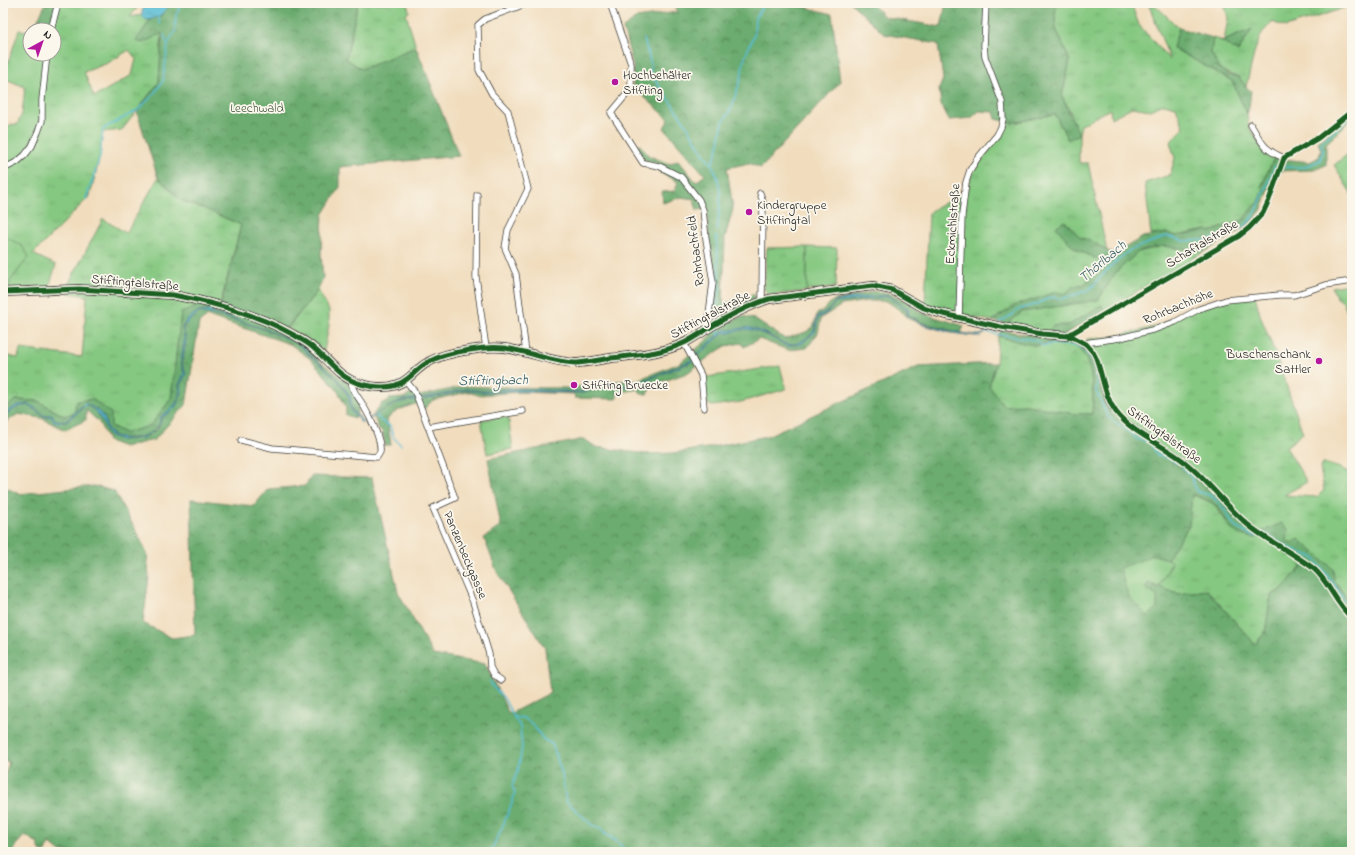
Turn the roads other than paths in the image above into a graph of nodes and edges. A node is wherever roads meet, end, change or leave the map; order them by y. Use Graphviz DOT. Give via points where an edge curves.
graph roads {
  1 [pos="58,3"];
  2 [pos="528,3"];
  3 [pos="986,3"];
  4 [pos="611,6"];
  5 [pos="53,22"];
  6 [pos="47,62"];
  7 [pos="1352,111"];
  8 [pos="1252,125"];
  9 [pos="1284,158"];
  10 [pos="3,169"];
  11 [pos="760,193"];
  12 [pos="477,195"];
  13 [pos="1352,281"];
  14 [pos="3,292"];
  15 [pos="762,301"];
  16 [pos="959,318"];
  17 [pos="707,330"];
  18 [pos="1067,336"];
  19 [pos="684,343"];
  20 [pos="1084,343"];
  21 [pos="486,348"];
  22 [pos="526,353"];
  23 [pos="351,380"];
  24 [pos="406,381"];
  25 [pos="704,408"];
  26 [pos="522,411"];
  27 [pos="428,427"];
  28 [pos="241,440"];
  29 [pos="1352,618"];
  30 [pos="501,680"];
  1 -- 5 [label="street"];
  2 -- 22 [label="street" via="485,19 478,25 480,70 492,94 508,111 528,189 508,230 505,248 516,274"];
  3 -- 16 [label="street, Eckmichlstraße" via="985,57 1002,102 1003,115 997,136 970,170 966,182 962,215"];
  4 -- 17 [label="street, Rohrbachfeld" via="631,64 631,89 611,113 643,163 659,166 681,177 699,200 703,210 713,282"];
  6 -- 10 [label="street" via="42,121 38,132 25,155"];
  7 -- 9 [label="street" via="1318,138"];
  8 -- 9 [label="street" via="1263,146"];
  9 -- 18 [label="street, Schaftalstraße" via="1263,213 1249,228"];
  11 -- 15 [label="street, Stiftingtalstraße" via="763,202"];
  12 -- 21 [label="street" via="476,277"];
  13 -- 20 [label="street, Rohrbachhöhe" via="1326,285 1294,295 1226,300 1199,309 1156,329"];
  14 -- 23 [label="street, Stiftingtalstraße" via="79,289 189,298 250,316 290,333 308,344 339,373"];
  15 -- 16 [label="street, Stiftingtalstraße" via="873,286 892,290 939,314"];
  15 -- 17 [label="street, Stiftingtalstraße" via="721,320"];
  16 -- 18 [label="street, Stiftingtalstraße"];
  17 -- 19 [label="street, Stiftingtalstraße"];
  18 -- 20 [label="street, Stiftingtalstraße"];
  19 -- 22 [label="street, Stiftingtalstraße" via="650,353 579,363 551,360"];
  19 -- 25 [label="street" via="701,375"];
  20 -- 29 [label="street, Stiftingtalstraße" via="1096,358 1109,401 1116,413 1193,469 1249,526 1314,569 1335,600"];
  21 -- 22 [label="street, Stiftingtalstraße" via="504,348"];
  21 -- 24 [label="street, Stiftingtalstraße" via="456,352 435,359 421,367"];
  23 -- 24 [label="street, Stiftingtalstraße" via="380,387 394,386"];
  23 -- 28 [label="street" via="351,387 373,422 380,452 377,457 272,448"];
  24 -- 27 [label="street, Panzenbeckgasse" via="414,392"];
  26 -- 27 [label="street"];
  27 -- 30 [label="street, Panzenbeckgasse" via="455,498 433,508 473,602 492,671 494,676"];
}
